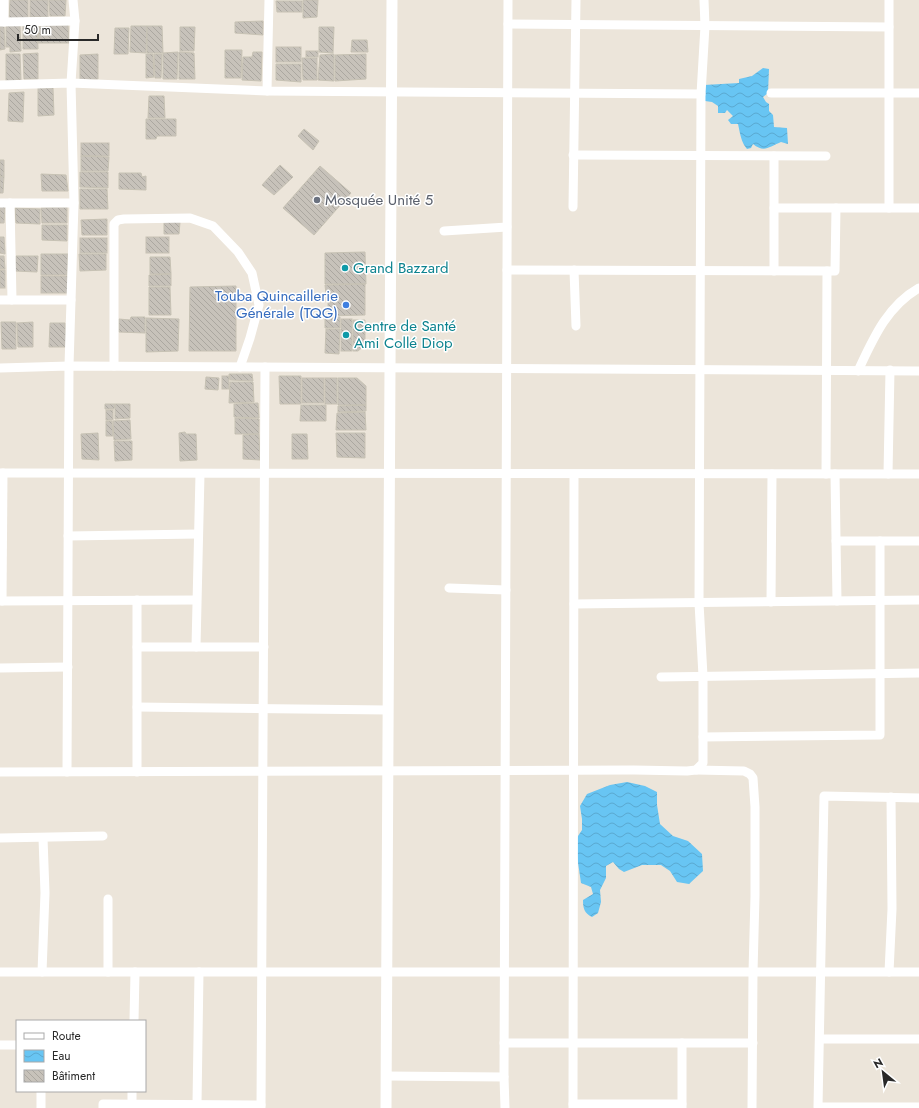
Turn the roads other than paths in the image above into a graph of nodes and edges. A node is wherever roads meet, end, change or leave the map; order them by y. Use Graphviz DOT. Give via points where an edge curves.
graph roads {
  1 [pos="4,0"];
  2 [pos="73,0"];
  3 [pos="269,0"];
  4 [pos="392,0"];
  5 [pos="508,0"];
  6 [pos="576,0"];
  7 [pos="704,0"];
  8 [pos="890,0"];
  9 [pos="75,21"];
  10 [pos="2,22"];
  11 [pos="508,24"];
  12 [pos="576,25"];
  13 [pos="705,26"];
  14 [pos="890,27"];
  15 [pos="71,83"];
  16 [pos="0,85"];
  17 [pos="267,91"];
  18 [pos="391,91"];
  19 [pos="507,92"];
  20 [pos="574,93"];
  21 [pos="771,93"];
  22 [pos="890,93"];
  23 [pos="919,93"];
  24 [pos="701,94"];
  25 [pos="573,155"];
  26 [pos="701,156"];
  27 [pos="774,156"];
  28 [pos="826,156"];
  29 [pos="0,203"];
  30 [pos="10,203"];
  31 [pos="74,203"];
  32 [pos="572,208"];
  33 [pos="774,208"];
  34 [pos="836,208"];
  35 [pos="889,208"];
  36 [pos="919,208"];
  37 [pos="507,227"];
  38 [pos="444,231"];
  39 [pos="507,270"];
  40 [pos="574,270"];
  41 [pos="701,270"];
  42 [pos="774,270"];
  43 [pos="827,271"];
  44 [pos="919,288"];
  45 [pos="0,300"];
  46 [pos="12,300"];
  47 [pos="71,300"];
  48 [pos="576,326"];
  49 [pos="69,366"];
  50 [pos="114,366"];
  51 [pos="240,367"];
  52 [pos="265,367"];
  53 [pos="0,368"];
  54 [pos="390,368"];
  55 [pos="506,368"];
  56 [pos="700,369"];
  57 [pos="826,370"];
  58 [pos="890,370"];
  59 [pos="858,371"];
  60 [pos="919,371"];
  61 [pos="2,473"];
  62 [pos="68,473"];
  63 [pos="200,474"];
  64 [pos="265,474"];
  65 [pos="389,474"];
  66 [pos="506,474"];
  67 [pos="574,474"];
  68 [pos="700,474"];
  69 [pos="772,474"];
  70 [pos="826,474"];
  71 [pos="836,474"];
  72 [pos="888,474"];
  73 [pos="919,474"];
  74 [pos="198,534"];
  75 [pos="68,536"];
  76 [pos="836,541"];
  77 [pos="880,541"];
  78 [pos="919,541"];
  79 [pos="449,588"];
  80 [pos="506,590"];
  81 [pos="68,600"];
  82 [pos="137,600"];
  83 [pos="196,600"];
  84 [pos="919,600"];
  85 [pos="1,601"];
  86 [pos="837,601"];
  87 [pos="880,601"];
  88 [pos="699,602"];
  89 [pos="771,602"];
  90 [pos="574,604"];
  91 [pos="137,647"];
  92 [pos="196,647"];
  93 [pos="264,647"];
  94 [pos="68,667"];
  95 [pos="0,668"];
  96 [pos="880,673"];
  97 [pos="919,673"];
  98 [pos="703,676"];
  99 [pos="661,677"];
  100 [pos="137,707"];
  101 [pos="263,708"];
  102 [pos="388,710"];
  103 [pos="704,737"];
  104 [pos="505,770"];
  105 [pos="574,770"];
  106 [pos="696,770"];
  107 [pos="263,771"];
  108 [pos="388,771"];
  109 [pos="0,772"];
  110 [pos="67,772"];
  111 [pos="137,772"];
  112 [pos="891,797"];
  113 [pos="919,798"];
  114 [pos="103,836"];
  115 [pos="0,838"];
  116 [pos="43,838"];
  117 [pos="108,899"];
  118 [pos="0,972"];
  119 [pos="42,972"];
  120 [pos="108,972"];
  121 [pos="135,972"];
  122 [pos="199,972"];
  123 [pos="262,972"];
  124 [pos="387,972"];
  125 [pos="504,972"];
  126 [pos="573,972"];
  127 [pos="753,972"];
  128 [pos="821,972"];
  129 [pos="889,972"];
  130 [pos="919,972"];
  131 [pos="134,1020"];
  132 [pos="820,1039"];
  133 [pos="919,1039"];
  134 [pos="504,1043"];
  135 [pos="573,1043"];
  136 [pos="682,1043"];
  137 [pos="753,1043"];
  138 [pos="0,1045"];
  139 [pos="16,1045"];
  140 [pos="386,1076"];
  141 [pos="504,1077"];
  142 [pos="41,1092"];
  143 [pos="132,1092"];
  144 [pos="132,1104"];
  145 [pos="197,1104"];
  146 [pos="208,1106"];
  147 [pos="261,1106"];
  148 [pos="573,1106"];
  149 [pos="682,1106"];
  150 [pos="881,1107"];
  151 [pos="919,1107"];
  152 [pos="41,1108"];
  153 [pos="103,1108"];
  154 [pos="386,1108"];
  155 [pos="505,1108"];
  156 [pos="752,1108"];
  1 -- 10 [label="street"];
  2 -- 9 [label="street"];
  3 -- 17 [label="street"];
  4 -- 18 [label="street"];
  5 -- 11 [label="street"];
  6 -- 12 [label="street"];
  7 -- 13 [label="street"];
  8 -- 14 [label="street"];
  9 -- 10 [label="street"];
  9 -- 15 [label="street"];
  11 -- 12 [label="street"];
  11 -- 19 [label="street"];
  12 -- 13 [label="street"];
  12 -- 20 [label="street"];
  13 -- 14 [label="street"];
  13 -- 24 [label="street"];
  14 -- 22 [label="street"];
  15 -- 16 [label="street"];
  15 -- 17 [label="street"];
  15 -- 31 [label="street"];
  17 -- 18 [label="street"];
  18 -- 19 [label="street"];
  18 -- 54 [label="street"];
  19 -- 20 [label="street"];
  19 -- 37 [label="street"];
  20 -- 24 [label="street"];
  20 -- 25 [label="street"];
  21 -- 22 [label="street"];
  22 -- 23 [label="street"];
  22 -- 35 [label="street"];
  24 -- 26 [label="street"];
  25 -- 26 [label="street"];
  25 -- 32 [label="street"];
  26 -- 27 [label="street"];
  26 -- 41 [label="street"];
  27 -- 28 [label="street"];
  27 -- 33 [label="street"];
  29 -- 30 [label="street"];
  30 -- 31 [label="street"];
  30 -- 46 [label="street"];
  31 -- 47 [label="street"];
  33 -- 34 [label="street"];
  33 -- 42 [label="street"];
  34 -- 35 [label="street"];
  34 -- 43 [label="street" via="835,271"];
  35 -- 36 [label="street"];
  37 -- 38 [label="street"];
  37 -- 39 [label="street"];
  39 -- 40 [label="street"];
  39 -- 55 [label="street"];
  40 -- 41 [label="street"];
  40 -- 48 [label="street"];
  41 -- 42 [label="street"];
  41 -- 56 [label="street"];
  42 -- 43 [label="street"];
  43 -- 57 [label="street"];
  44 -- 59 [label="street" via="910,293 882,323"];
  45 -- 46 [label="street"];
  46 -- 47 [label="street"];
  47 -- 49 [label="street"];
  49 -- 50 [label="street"];
  49 -- 53 [label="street"];
  49 -- 62 [label="street"];
  50 -- 51 [label="street"];
  50 -- 51 [label="street" via="114,224 124,219 190,218 213,226 238,252 252,273 259,305"];
  51 -- 52 [label="street"];
  52 -- 54 [label="street"];
  52 -- 64 [label="street"];
  54 -- 55 [label="street"];
  54 -- 65 [label="street"];
  55 -- 56 [label="street"];
  55 -- 66 [label="street"];
  56 -- 57 [label="street"];
  56 -- 68 [label="street"];
  57 -- 59 [label="street"];
  57 -- 70 [label="street"];
  58 -- 59 [label="street"];
  58 -- 60 [label="street"];
  58 -- 72 [label="street"];
  61 -- 62 [label="street"];
  61 -- 85 [label="street"];
  62 -- 63 [label="street"];
  62 -- 75 [label="street"];
  63 -- 64 [label="street"];
  63 -- 74 [label="street"];
  64 -- 65 [label="street"];
  64 -- 93 [label="street"];
  65 -- 66 [label="street"];
  65 -- 102 [label="street"];
  66 -- 67 [label="street"];
  66 -- 80 [label="street"];
  67 -- 68 [label="street"];
  67 -- 90 [label="street"];
  68 -- 69 [label="street"];
  68 -- 88 [label="street"];
  69 -- 70 [label="street"];
  69 -- 89 [label="street"];
  70 -- 71 [label="street"];
  71 -- 72 [label="street"];
  71 -- 76 [label="street"];
  72 -- 73 [label="street"];
  74 -- 75 [label="street"];
  74 -- 83 [label="street"];
  75 -- 81 [label="street"];
  76 -- 77 [label="street"];
  76 -- 86 [label="street"];
  77 -- 78 [label="street"];
  77 -- 87 [label="street"];
  79 -- 80 [label="street"];
  80 -- 104 [label="street"];
  81 -- 82 [label="street"];
  81 -- 85 [label="street"];
  81 -- 94 [label="street"];
  82 -- 83 [label="street"];
  82 -- 91 [label="street"];
  83 -- 92 [label="street"];
  84 -- 87 [label="street"];
  86 -- 87 [label="street"];
  86 -- 89 [label="street"];
  87 -- 96 [label="street"];
  88 -- 89 [label="street"];
  88 -- 90 [label="street"];
  88 -- 98 [label="street"];
  90 -- 105 [label="street"];
  91 -- 92 [label="street"];
  91 -- 100 [label="street"];
  92 -- 93 [label="street"];
  93 -- 101 [label="street"];
  94 -- 95 [label="street"];
  94 -- 110 [label="street"];
  96 -- 97 [label="street"];
  96 -- 98 [label="street"];
  96 -- 103 [label="street" via="880,735"];
  98 -- 99 [label="street"];
  98 -- 103 [label="street"];
  100 -- 101 [label="street"];
  100 -- 111 [label="street"];
  101 -- 102 [label="street"];
  101 -- 107 [label="street"];
  102 -- 108 [label="street"];
  103 -- 106 [label="street" via="703,763"];
  104 -- 105 [label="street"];
  104 -- 108 [label="street"];
  104 -- 125 [label="street"];
  105 -- 106 [label="street"];
  105 -- 126 [label="street"];
  106 -- 127 [label="street" via="744,771 753,778 756,896"];
  107 -- 108 [label="street"];
  107 -- 111 [label="street"];
  107 -- 123 [label="street"];
  108 -- 124 [label="street"];
  109 -- 110 [label="street"];
  110 -- 111 [label="street"];
  112 -- 113 [label="street"];
  112 -- 128 [label="street" via="824,796"];
  112 -- 129 [label="street" via="892,909"];
  114 -- 116 [label="street"];
  115 -- 116 [label="street"];
  116 -- 119 [label="street" via="45,893"];
  117 -- 120 [label="street"];
  118 -- 119 [label="street"];
  119 -- 120 [label="street"];
  120 -- 121 [label="street"];
  121 -- 122 [label="street"];
  121 -- 131 [label="street"];
  122 -- 123 [label="street"];
  122 -- 145 [label="street"];
  123 -- 124 [label="street"];
  123 -- 147 [label="street"];
  124 -- 125 [label="street"];
  124 -- 140 [label="street"];
  125 -- 126 [label="street"];
  125 -- 134 [label="street"];
  126 -- 127 [label="street"];
  126 -- 135 [label="street"];
  127 -- 128 [label="street"];
  127 -- 137 [label="street"];
  128 -- 129 [label="street"];
  128 -- 132 [label="street"];
  129 -- 130 [label="street"];
  132 -- 133 [label="street"];
  132 -- 150 [label="street" via="818,1108"];
  134 -- 135 [label="street"];
  134 -- 141 [label="street"];
  135 -- 136 [label="street"];
  135 -- 148 [label="street"];
  136 -- 137 [label="street"];
  136 -- 149 [label="street"];
  137 -- 156 [label="street"];
  138 -- 139 [label="street"];
  140 -- 141 [label="street"];
  140 -- 154 [label="street"];
  141 -- 155 [label="street"];
  142 -- 152 [label="street"];
  143 -- 144 [label="street"];
  144 -- 145 [label="street"];
  144 -- 153 [label="street" via="103,1104"];
  145 -- 146 [label="street"];
  146 -- 147 [label="street"];
  148 -- 149 [label="street"];
  150 -- 151 [label="street"];
}
